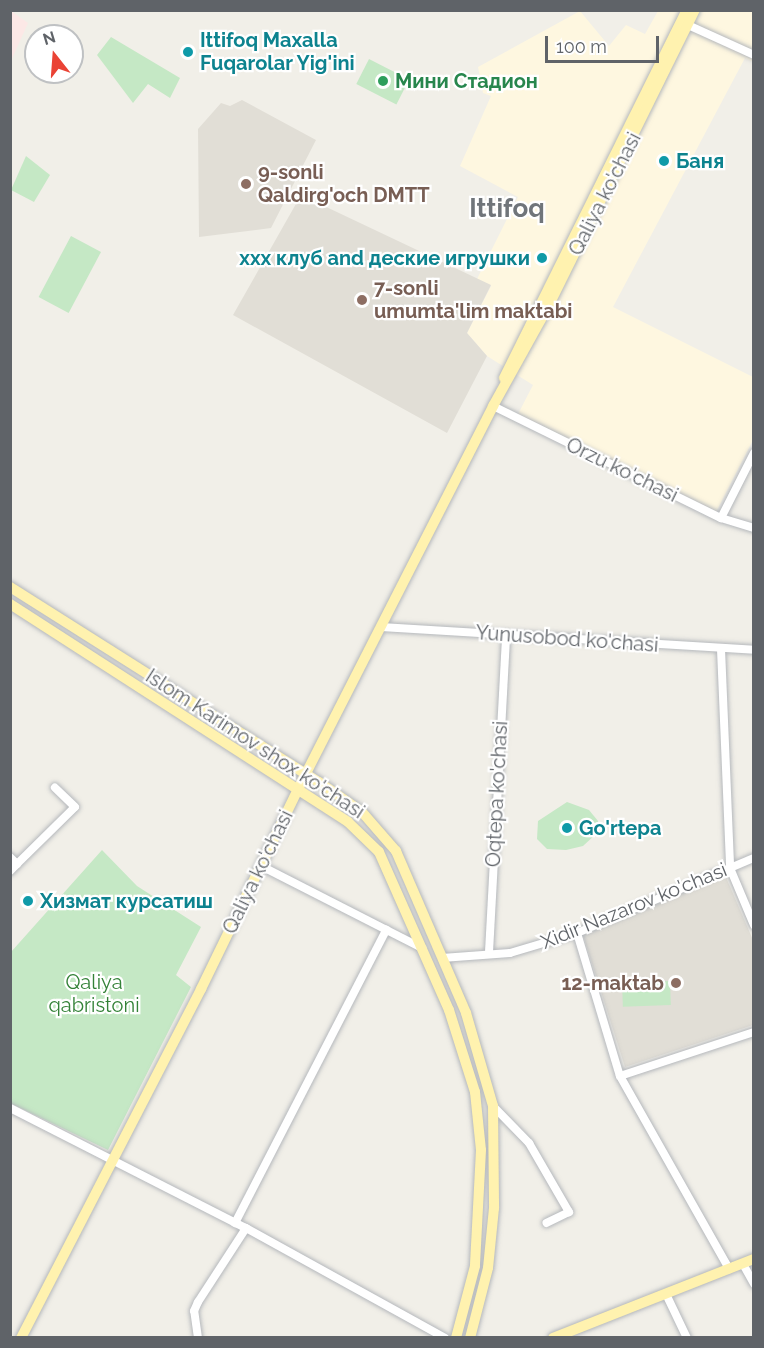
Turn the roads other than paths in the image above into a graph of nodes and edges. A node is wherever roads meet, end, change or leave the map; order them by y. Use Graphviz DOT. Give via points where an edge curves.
graph roads {
  1 [pos="687,10"];
  2 [pos="695,10"];
  3 [pos="688,25"];
  4 [pos="753,55"];
  5 [pos="493,406"];
  6 [pos="753,453"];
  7 [pos="721,518"];
  8 [pos="753,528"];
  9 [pos="10,587"];
  10 [pos="10,604"];
  11 [pos="381,627"];
  12 [pos="506,635"];
  13 [pos="721,649"];
  14 [pos="753,650"];
  15 [pos="306,775"];
  16 [pos="55,788"];
  17 [pos="298,789"];
  18 [pos="10,857"];
  19 [pos="753,858"];
  20 [pos="17,864"];
  21 [pos="261,866"];
  22 [pos="730,868"];
  23 [pos="10,871"];
  24 [pos="753,925"];
  25 [pos="386,930"];
  26 [pos="577,933"];
  27 [pos="422,948"];
  28 [pos="489,952"];
  29 [pos="442,958"];
  30 [pos="753,1032"];
  31 [pos="621,1076"];
  32 [pos="493,1106"];
  33 [pos="10,1108"];
  34 [pos="495,1146"];
  35 [pos="481,1148"];
  36 [pos="112,1159"];
  37 [pos="235,1223"];
  38 [pos="546,1223"];
  39 [pos="246,1228"];
  40 [pos="748,1261"];
  41 [pos="729,1269"];
  42 [pos="753,1284"];
  43 [pos="666,1294"];
  44 [pos="21,1338"];
  45 [pos="198,1338"];
  46 [pos="445,1338"];
  47 [pos="456,1338"];
  48 [pos="470,1338"];
  49 [pos="553,1338"];
  50 [pos="687,1338"];
  1 -- 5 [label="main road, Qaliya ko'chasi" via="536,309"];
  2 -- 3 [label="main road, Qaliya ko'chasi"];
  3 -- 4 [label="street"];
  3 -- 5 [label="main road, Qaliya ko'chasi" via="549,305"];
  5 -- 7 [label="street, Orzu ko'chasi"];
  5 -- 11 [label="main road, Qaliya ko'chasi"];
  6 -- 7 [label="street"];
  7 -- 8 [label="street, Orzu ko'chasi"];
  9 -- 15 [label="main road, Islom Karimov shox ko'chasi"];
  10 -- 17 [label="main road, Islom Karimov shox ko'chasi"];
  11 -- 12 [label="street, Yunusobod ko'chasi"];
  11 -- 15 [label="main road, Qaliya ko'chasi"];
  12 -- 13 [label="street, Yunusobod ko'chasi"];
  12 -- 28 [label="street, Oqtepa ko'chasi"];
  13 -- 14 [label="street, Yunusobod ko'chasi"];
  13 -- 22 [label="street"];
  15 -- 17 [label="main road, Qaliya ko'chasi"];
  15 -- 29 [label="main road, Islom Karimov shox ko'chasi" via="362,812 390,842"];
  16 -- 20 [label="street" via="75,807"];
  17 -- 21 [label="main road, Qaliya ko'chasi"];
  17 -- 27 [label="main road, Islom Karimov shox ko'chasi" via="372,843"];
  18 -- 20 [label="street"];
  19 -- 22 [label="street, Xidir Nazarov ko'chasi"];
  20 -- 23 [label="street"];
  21 -- 25 [label="street"];
  21 -- 36 [label="main road, Qaliya ko'chasi"];
  22 -- 24 [label="street"];
  22 -- 26 [label="street, Xidir Nazarov ko'chasi"];
  25 -- 27 [label="street"];
  25 -- 37 [label="street"];
  26 -- 28 [label="street, Xidir Nazarov ko'chasi" via="510,953"];
  26 -- 31 [label="street"];
  27 -- 35 [label="main road, Islom Karimov shox ko'chasi" via="471,1073"];
  28 -- 29 [label="street, Xidir Nazarov ko'chasi"];
  29 -- 32 [label="main road, Islom Karimov shox ko'chasi" via="476,1042"];
  30 -- 31 [label="street"];
  31 -- 41 [label="street"];
  32 -- 34 [label="main road, Islom Karimov shox ko'chasi"];
  32 -- 38 [label="street" via="529,1143 569,1212"];
  33 -- 36 [label="street"];
  34 -- 35 [label="main road" via="488,1143"];
  34 -- 48 [label="main road, Islom Karimov shox ko'chasi" via="488,1268"];
  35 -- 47 [label="main road, Islom Karimov shox ko'chasi" via="475,1266"];
  36 -- 37 [label="street"];
  36 -- 44 [label="main road, Qaliya ko'chasi"];
  37 -- 39 [label="street"];
  39 -- 45 [label="street" via="194,1311"];
  39 -- 46 [label="street"];
  40 -- 41 [label="main road"];
  40 -- 42 [label="street"];
  41 -- 43 [label="main road"];
  43 -- 49 [label="main road"];
  43 -- 50 [label="street"];
}
